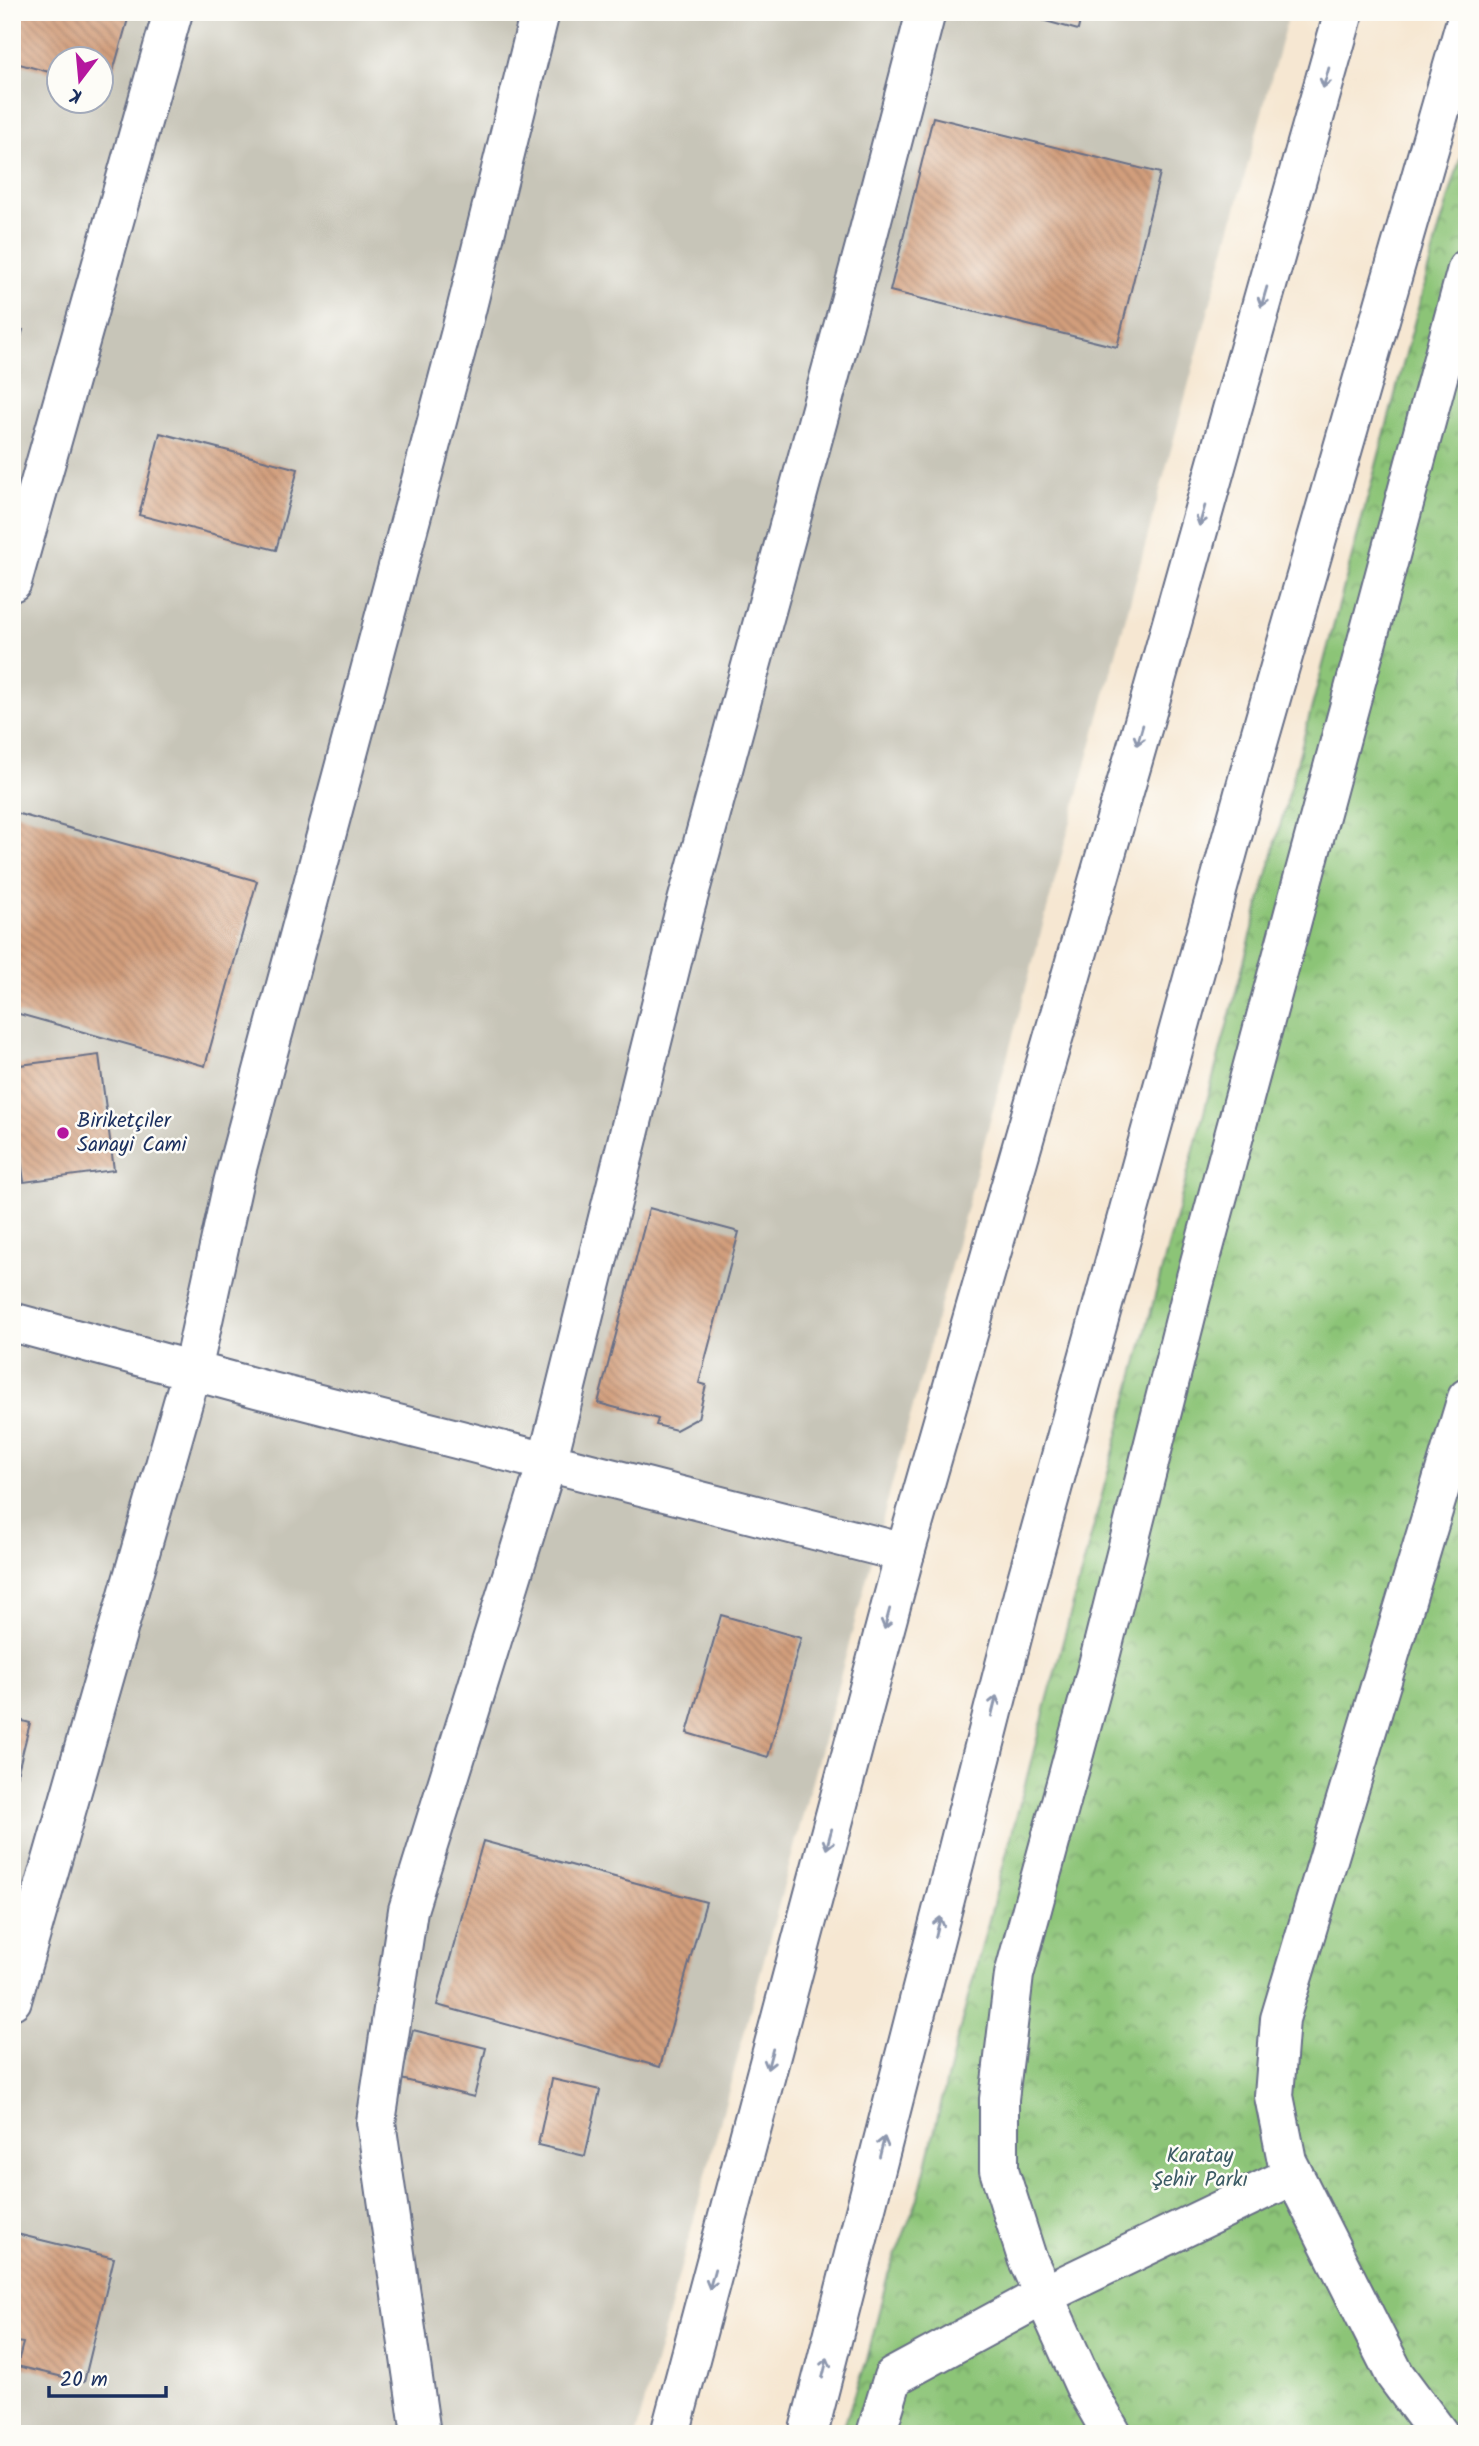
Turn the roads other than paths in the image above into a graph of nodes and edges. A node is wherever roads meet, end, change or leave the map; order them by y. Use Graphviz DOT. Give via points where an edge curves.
graph roads {
  1 [pos="173,12"];
  2 [pos="540,12"];
  3 [pos="926,12"];
  4 [pos="1344,12"];
  5 [pos="1467,17"];
  6 [pos="1467,269"];
  7 [pos="1454,369"];
  8 [pos="12,582"];
  9 [pos="12,1322"];
  10 [pos="192,1371"];
  11 [pos="1467,1398"];
  12 [pos="547,1463"];
  13 [pos="905,1553"];
  14 [pos="12,2000"];
  15 [pos="1294,2175"];
  16 [pos="1044,2295"];
  17 [pos="421,2434"];
  18 [pos="670,2434"];
  19 [pos="808,2434"];
  20 [pos="876,2434"];
  21 [pos="1112,2434"];
  22 [pos="1439,2434"];
  1 -- 8 [label="main road"];
  2 -- 10 [label="main road" via="460,335 233,1183"];
  3 -- 12 [label="main road" via="685,909"];
  4 -- 13 [label="main road, one-way"];
  19 -- 5 [label="main road, one-way" via="1026,1583 1256,750"];
  6 -- 7 [label="main road"];
  7 -- 16 [label="main road" via="1195,1279 1014,1975 999,2099 999,2170"];
  9 -- 10 [label="main road"];
  10 -- 12 [label="main road"];
  10 -- 14 [label="main road"];
  11 -- 15 [label="main road" via="1280,2019 1274,2096"];
  12 -- 13 [label="main road"];
  12 -- 17 [label="main road" via="408,1910 376,2122"];
  13 -- 18 [label="main road, one-way"];
  15 -- 16 [label="main road"];
  15 -- 22 [label="main road" via="1395,2375"];
  16 -- 20 [label="main road" via="893,2377"];
  16 -- 21 [label="main road" via="1084,2385"];
}
